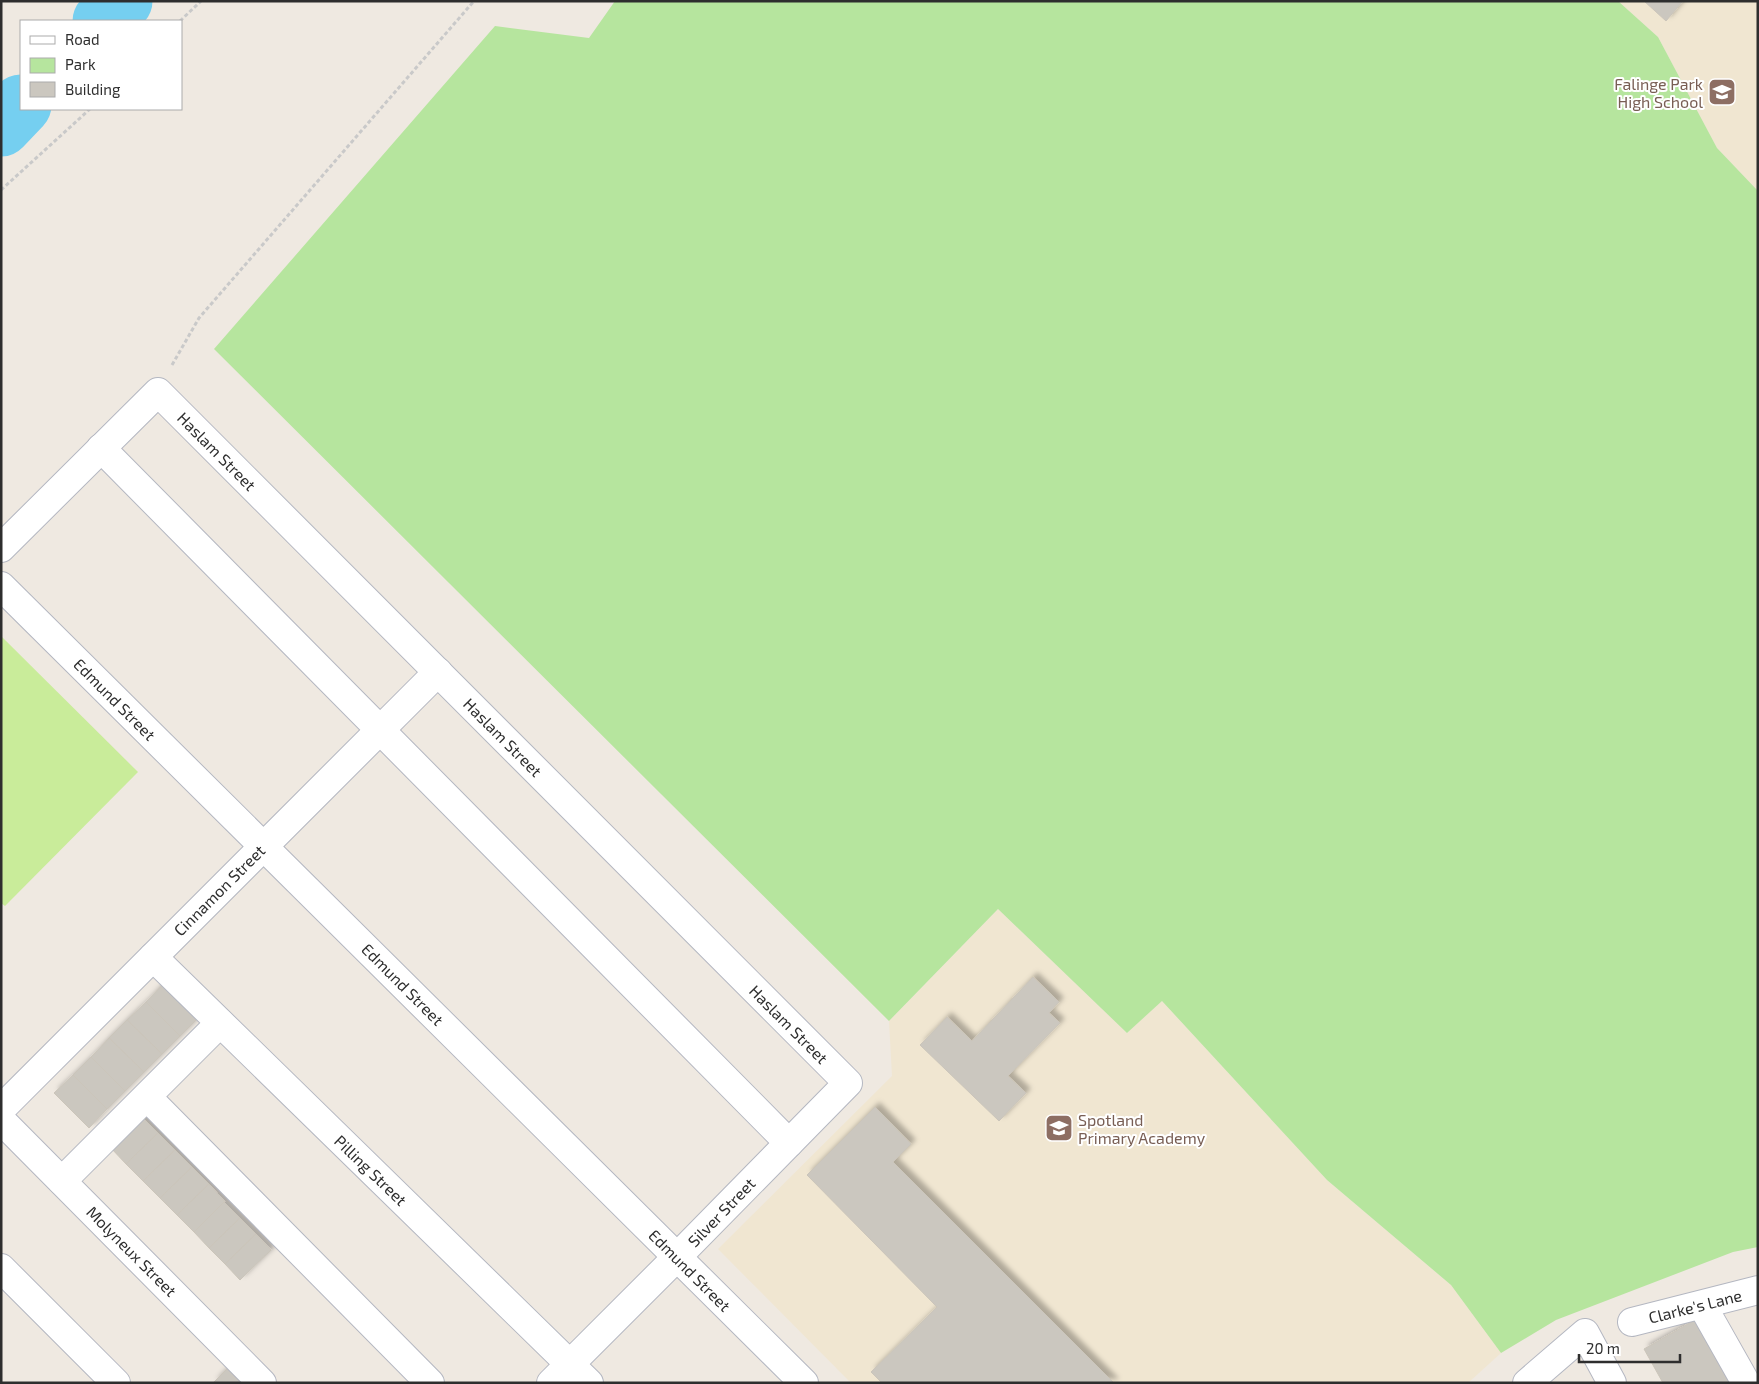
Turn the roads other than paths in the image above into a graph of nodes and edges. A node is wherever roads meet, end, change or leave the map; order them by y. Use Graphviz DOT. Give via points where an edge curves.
graph roads {
  1 [pos="101,448"];
  2 [pos="1,548"];
  3 [pos="1,586"];
  4 [pos="438,672"];
  5 [pos="380,729"];
  6 [pos="263,846"];
  7 [pos="153,957"];
  8 [pos="220,1023"];
  9 [pos="848,1083"];
  10 [pos="147,1097"];
  11 [pos="1,1110"];
  12 [pos="1,1120"];
  13 [pos="789,1143"];
  14 [pos="62,1181"];
  15 [pos="677,1257"];
  16 [pos="1,1268"];
  17 [pos="1758,1290"];
  18 [pos="1702,1305"];
  19 [pos="1632,1322"];
  20 [pos="570,1364"];
  21 [pos="116,1383"];
  22 [pos="262,1383"];
  23 [pos="430,1383"];
  24 [pos="551,1383"];
  25 [pos="589,1383"];
  26 [pos="804,1383"];
  27 [pos="1527,1383"];
  28 [pos="1612,1383"];
  29 [pos="1746,1383"];
  1 -- 2 [label="street"];
  1 -- 4 [label="street, Haslam Street" via="158,392"];
  1 -- 5 [label="street"];
  3 -- 6 [label="street, Edmund Street"];
  4 -- 5 [label="street, Cinnamon Street"];
  4 -- 9 [label="street, Haslam Street"];
  5 -- 6 [label="street, Cinnamon Street"];
  5 -- 13 [label="street"];
  6 -- 7 [label="street, Cinnamon Street"];
  6 -- 15 [label="street, Edmund Street"];
  7 -- 8 [label="street, Pilling Street"];
  7 -- 11 [label="street, Cinnamon Street"];
  8 -- 10 [label="street"];
  8 -- 20 [label="street, Pilling Street"];
  9 -- 13 [label="street, Silver Street"];
  10 -- 14 [label="street"];
  10 -- 23 [label="street"];
  12 -- 14 [label="street, Molyneux Street"];
  13 -- 15 [label="street, Silver Street"];
  14 -- 22 [label="street, Molyneux Street"];
  15 -- 20 [label="street, Silver Street"];
  15 -- 26 [label="street, Edmund Street"];
  16 -- 21 [label="street"];
  17 -- 18 [label="street, Clarke's Lane"];
  18 -- 19 [label="street, Clarke's Lane"];
  18 -- 29 [label="street"];
  20 -- 24 [label="street, Silver Street"];
  20 -- 25 [label="street, Pilling Street"];
  27 -- 28 [label="street" via="1585,1333"];
}
